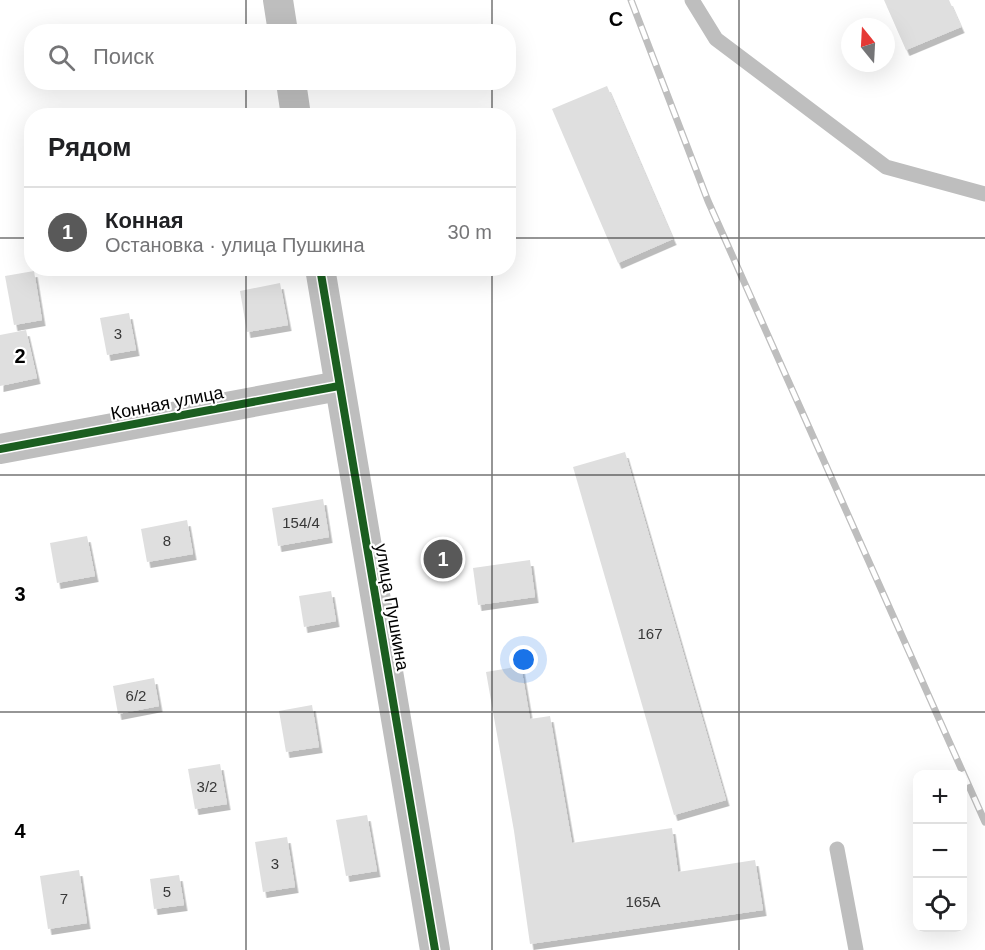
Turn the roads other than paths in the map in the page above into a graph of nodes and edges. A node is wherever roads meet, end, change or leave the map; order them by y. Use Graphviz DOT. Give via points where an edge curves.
graph roads {
  1 [pos="278,0"];
  2 [pos="692,0"];
  3 [pos="282,24"];
  4 [pos="292,90"];
  5 [pos="295,108"];
  6 [pos="985,194"];
  7 [pos="321,276"];
  8 [pos="339,386"];
  9 [pos="0,449"];
  10 [pos="837,849"];
  11 [pos="435,950"];
  12 [pos="856,950"];
  1 -- 3 [label="street"];
  2 -- 6 [label="lane" via="716,39 886,167"];
  4 -- 5 [label="street"];
  7 -- 8 [label="street, улица Пушкина"];
  8 -- 9 [label="street, Конная улица"];
  8 -- 11 [label="street, улица Пушкина"];
  10 -- 12 [label="lane"];
}
